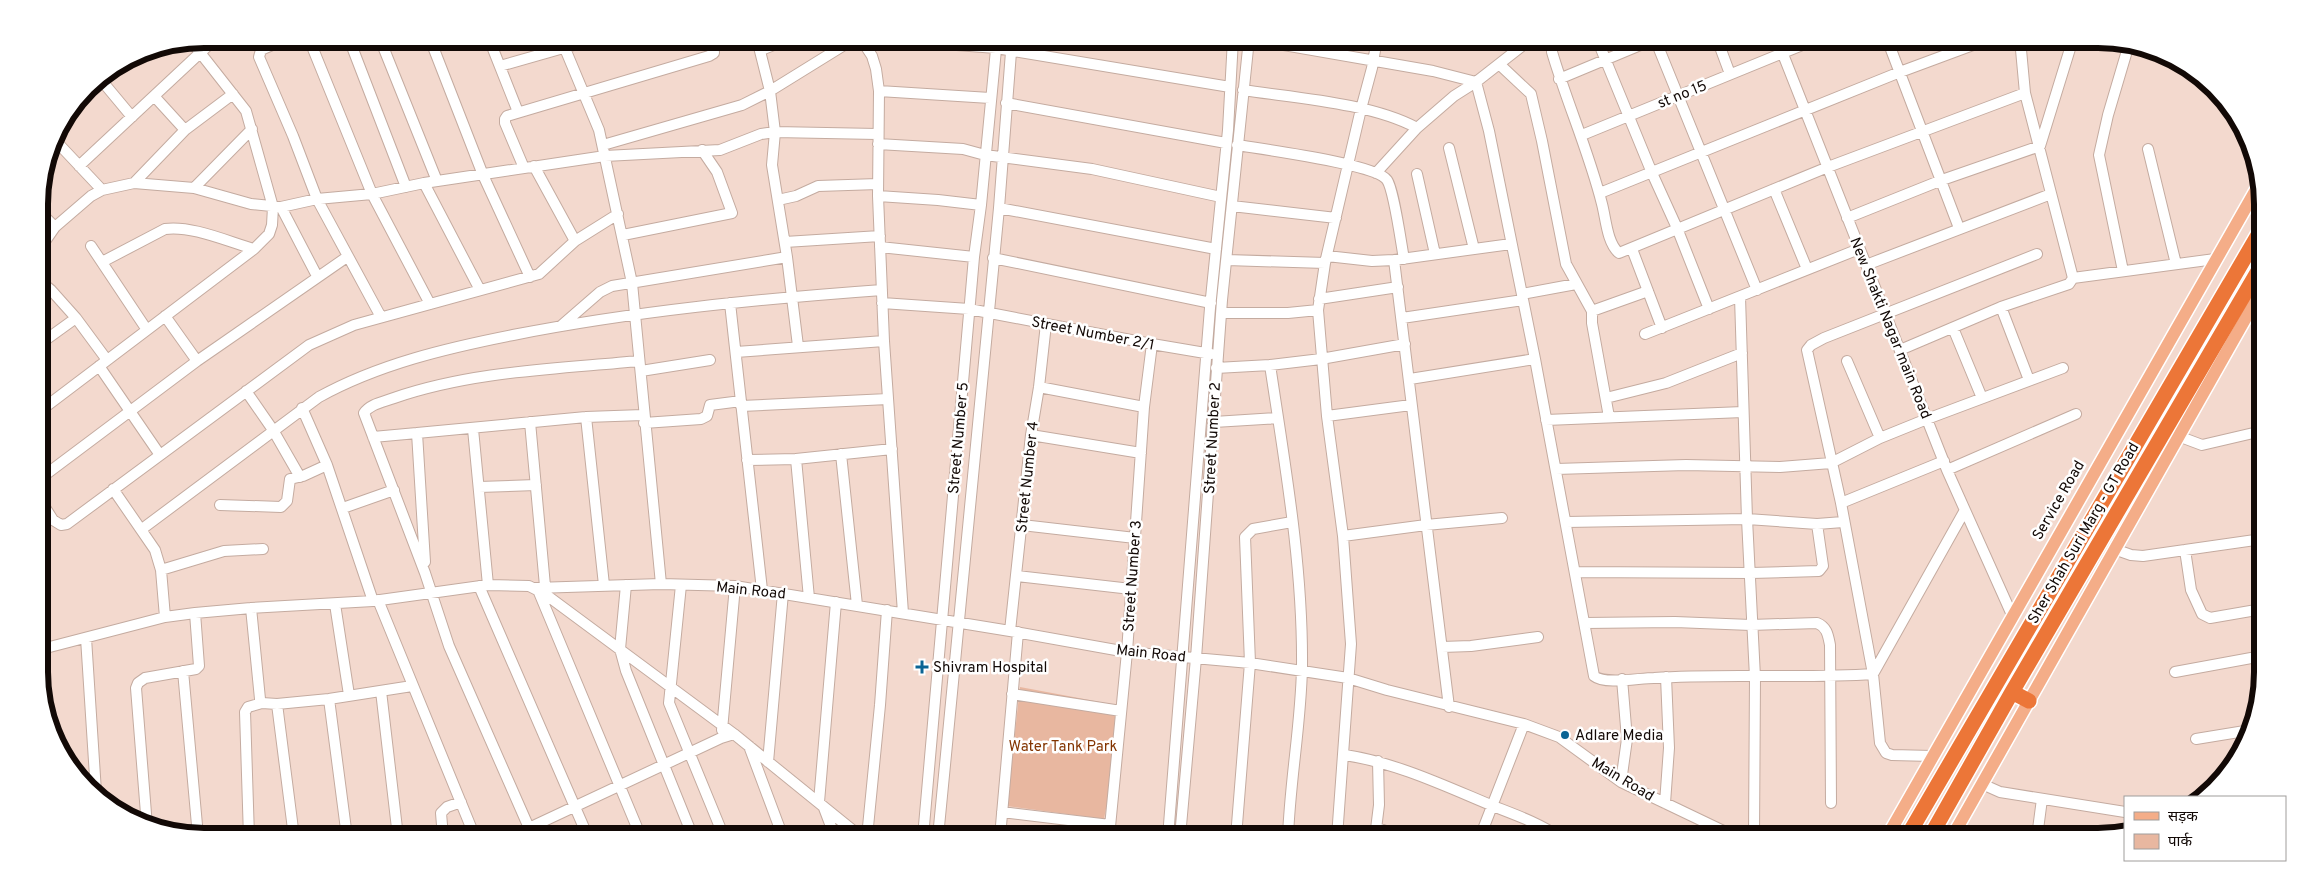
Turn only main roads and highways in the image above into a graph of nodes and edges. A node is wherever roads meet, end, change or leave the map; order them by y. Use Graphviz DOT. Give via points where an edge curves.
graph roads {
  1 [pos="2253,194"];
  2 [pos="2254,242"];
  3 [pos="2254,278"];
  4 [pos="2254,303"];
  5 [pos="2012,692"];
  6 [pos="2029,701"];
  7 [pos="1892,828"];
  8 [pos="1912,828"];
  9 [pos="1935,828"];
  10 [pos="1957,828"];
  1 -- 7 [label="main road, Service Road"];
  2 -- 8 [label="highway, Sher Shah Suri Marg - GT Road"];
  3 -- 5 [label="highway, Sher Shah Suri Marg - GT Road"];
  4 -- 6 [label="main road"];
  5 -- 6 [label="highway"];
  5 -- 9 [label="highway, Sher Shah Suri Marg - GT Road"];
  6 -- 10 [label="main road"];
}
